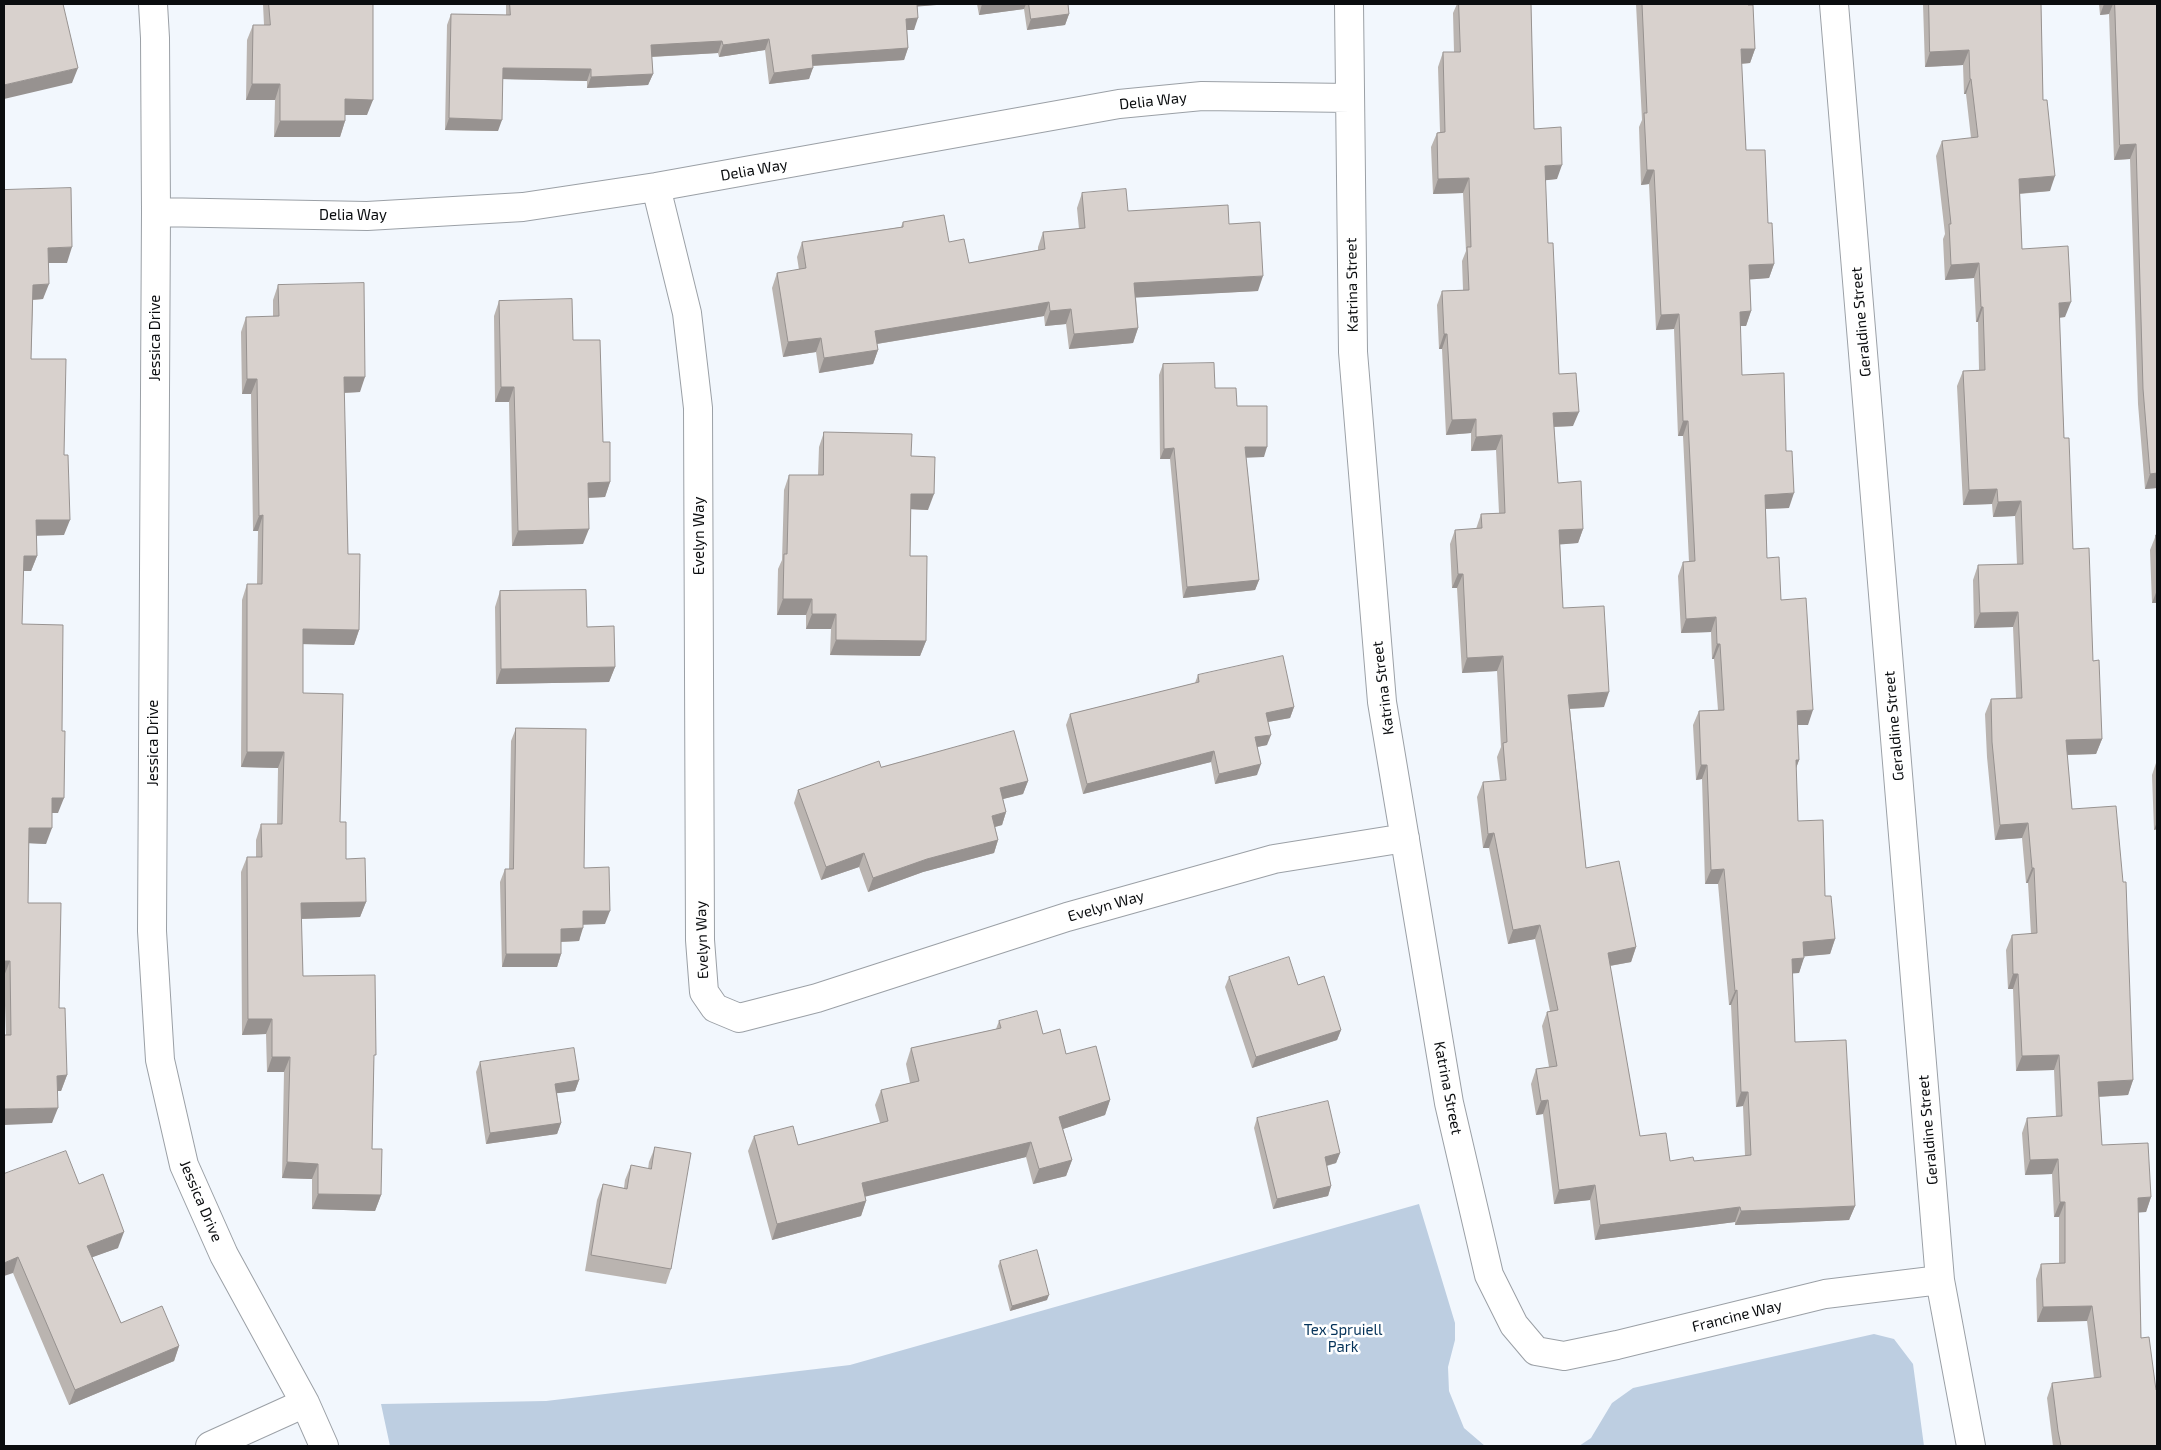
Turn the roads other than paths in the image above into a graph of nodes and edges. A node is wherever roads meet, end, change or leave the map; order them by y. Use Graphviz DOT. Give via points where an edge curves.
graph roads {
  1 [pos="153,4"];
  2 [pos="1349,4"];
  3 [pos="1834,4"];
  4 [pos="1350,98"];
  5 [pos="656,187"];
  6 [pos="156,212"];
  7 [pos="1405,838"];
  8 [pos="1940,1280"];
  9 [pos="1536,1351"];
  10 [pos="305,1403"];
  11 [pos="210,1446"];
  12 [pos="324,1446"];
  13 [pos="1971,1446"];
  1 -- 6 [label="street, Jessica Drive"];
  2 -- 4 [label="street, Katrina Street"];
  3 -- 8 [label="street, Geraldine Street"];
  4 -- 5 [label="street, Delia Way" via="1202,96 1120,104"];
  4 -- 7 [label="street, Katrina Street" via="1353,352 1382,702"];
  5 -- 6 [label="street, Delia Way" via="523,207 368,216"];
  5 -- 7 [label="street, Evelyn Way" via="687,313 698,408 700,940 704,992 716,1008 738,1018 817,998 1067,917 1274,859"];
  6 -- 10 [label="street, Jessica Drive" via="152,931 160,1060 184,1165 224,1255"];
  7 -- 9 [label="street, Katrina Street" via="1449,1103 1490,1276 1514,1325"];
  8 -- 9 [label="street, Francine Way" via="1825,1294 1564,1356"];
  8 -- 13 [label="street, Geraldine Street"];
  10 -- 11 [label="street"];
  10 -- 12 [label="street, Jessica Drive"];
}
